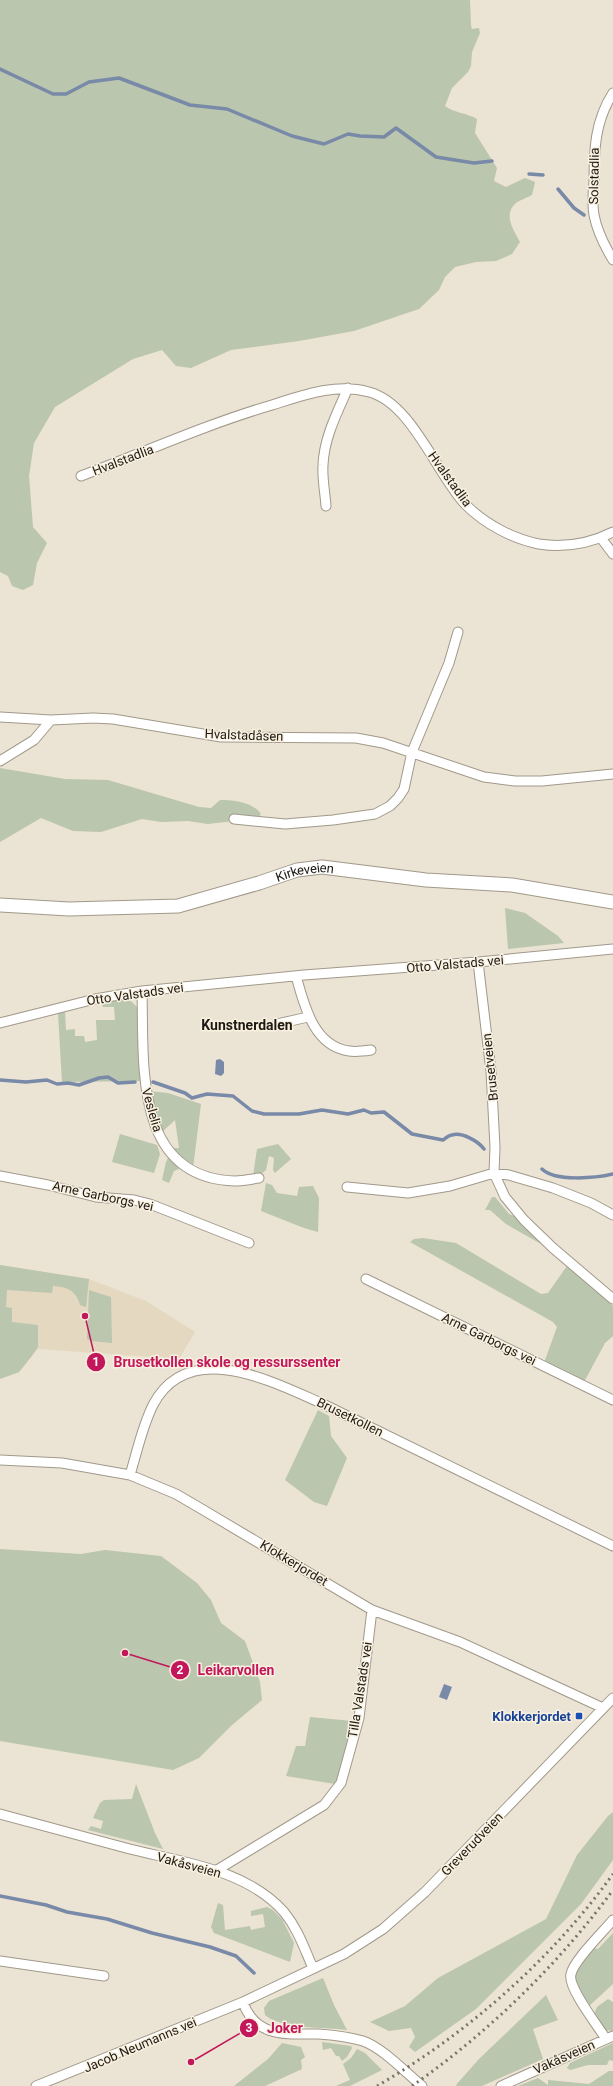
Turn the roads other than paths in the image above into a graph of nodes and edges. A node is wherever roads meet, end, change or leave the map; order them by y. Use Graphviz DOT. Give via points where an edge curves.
graph roads {
  1 [pos="613,93"];
  2 [pos="613,260"];
  3 [pos="348,388"];
  4 [pos="81,476"];
  5 [pos="326,506"];
  6 [pos="613,532"];
  7 [pos="601,538"];
  8 [pos="613,554"];
  9 [pos="458,632"];
  10 [pos="0,717"];
  11 [pos="51,720"];
  12 [pos="412,752"];
  13 [pos="0,761"];
  14 [pos="613,774"];
  15 [pos="234,819"];
  16 [pos="613,902"];
  17 [pos="0,905"];
  18 [pos="613,949"];
  19 [pos="478,962"];
  20 [pos="296,976"];
  21 [pos="142,991"];
  22 [pos="308,1017"];
  23 [pos="0,1023"];
  24 [pos="277,1024"];
  25 [pos="371,1050"];
  26 [pos="494,1173"];
  27 [pos="0,1176"];
  28 [pos="259,1178"];
  29 [pos="347,1187"];
  30 [pos="613,1215"];
  31 [pos="249,1243"];
  32 [pos="366,1279"];
  33 [pos="613,1299"];
  34 [pos="613,1400"];
  35 [pos="0,1460"];
  36 [pos="130,1475"];
  37 [pos="613,1546"];
  38 [pos="372,1610"];
  39 [pos="613,1698"];
  40 [pos="603,1708"];
  41 [pos="0,1814"];
  42 [pos="217,1870"];
  43 [pos="613,1920"];
  44 [pos="0,1961"];
  45 [pos="313,1968"];
  46 [pos="104,1976"];
  47 [pos="243,2002"];
  48 [pos="610,2037"];
  49 [pos="36,2086"];
  50 [pos="422,2086"];
  51 [pos="501,2086"];
  1 -- 2 [label="street, Solstadlia" via="597,127 593,185 599,233"];
  3 -- 4 [label="street, Hvalstadlia" via="322,390 227,418"];
  3 -- 5 [label="street" via="324,451"];
  3 -- 7 [label="street, Hvalstadlia" via="370,392 392,405 412,426 466,504 505,533 530,542 558,547"];
  6 -- 7 [label="street, Hvalstadlia"];
  7 -- 8 [label="street"];
  9 -- 12 [label="street" via="449,663"];
  10 -- 11 [label="street, Hvalstadåsen"];
  11 -- 12 [label="street, Hvalstadåsen" via="113,719 221,738 356,738"];
  11 -- 13 [label="street" via="34,740"];
  12 -- 14 [label="street, Hvalstadåsen" via="484,777 516,781"];
  12 -- 15 [label="street" via="408,776 398,798 375,814 285,824"];
  16 -- 17 [label="main road, Kirkeveien" via="512,885 426,880 322,867 297,870 178,906 69,909"];
  18 -- 19 [label="street, Otto Valstads vei"];
  19 -- 20 [label="street, Otto Valstads vei"];
  19 -- 26 [label="street, Brusetveien" via="491,1071"];
  20 -- 21 [label="street, Otto Valstads vei"];
  20 -- 22 [label="street"];
  21 -- 23 [label="street, Otto Valstads vei" via="95,999"];
  21 -- 28 [label="street, Veslelia" via="146,1090 155,1129 166,1149 183,1166 204,1175 235,1181"];
  22 -- 24 [label="street"];
  22 -- 25 [label="street" via="318,1032 332,1044 348,1051"];
  26 -- 29 [label="street" via="480,1179 408,1194"];
  26 -- 30 [label="street" via="553,1188"];
  26 -- 33 [label="street, Brusetveien" via="505,1197 524,1220"];
  27 -- 31 [label="street, Arne Garborgs vei" via="96,1197 150,1204"];
  32 -- 34 [label="street, Arne Garborgs vei"];
  35 -- 36 [label="street, Klokkerjordet" via="62,1463"];
  36 -- 37 [label="street, Brusetkollen" via="147,1418 161,1393 184,1374 217,1368 241,1372 322,1403"];
  36 -- 38 [label="street, Klokkerjordet" via="176,1494"];
  38 -- 40 [label="street, Klokkerjordet" via="460,1642"];
  38 -- 42 [label="street, Tilla Valstads vei" via="359,1718 341,1783 324,1805"];
  39 -- 40 [label="street, Greverudveien"];
  40 -- 45 [label="street, Greverudveien" via="425,1892 383,1929 344,1954"];
  41 -- 42 [label="street, Vakåsveien"];
  42 -- 45 [label="street, Vakåsveien" via="260,1891 283,1912 299,1934"];
  43 -- 48 [label="street, Vakåsveien" via="573,1969 571,1977 577,1993"];
  44 -- 46 [label="street"];
  45 -- 47 [label="street"];
  47 -- 49 [label="street, Jacob Neumanns vei"];
  47 -- 50 [label="street" via="246,2012 252,2019 274,2033 341,2036 365,2042"];
  48 -- 51 [label="street, Vakåsveien"];
}
